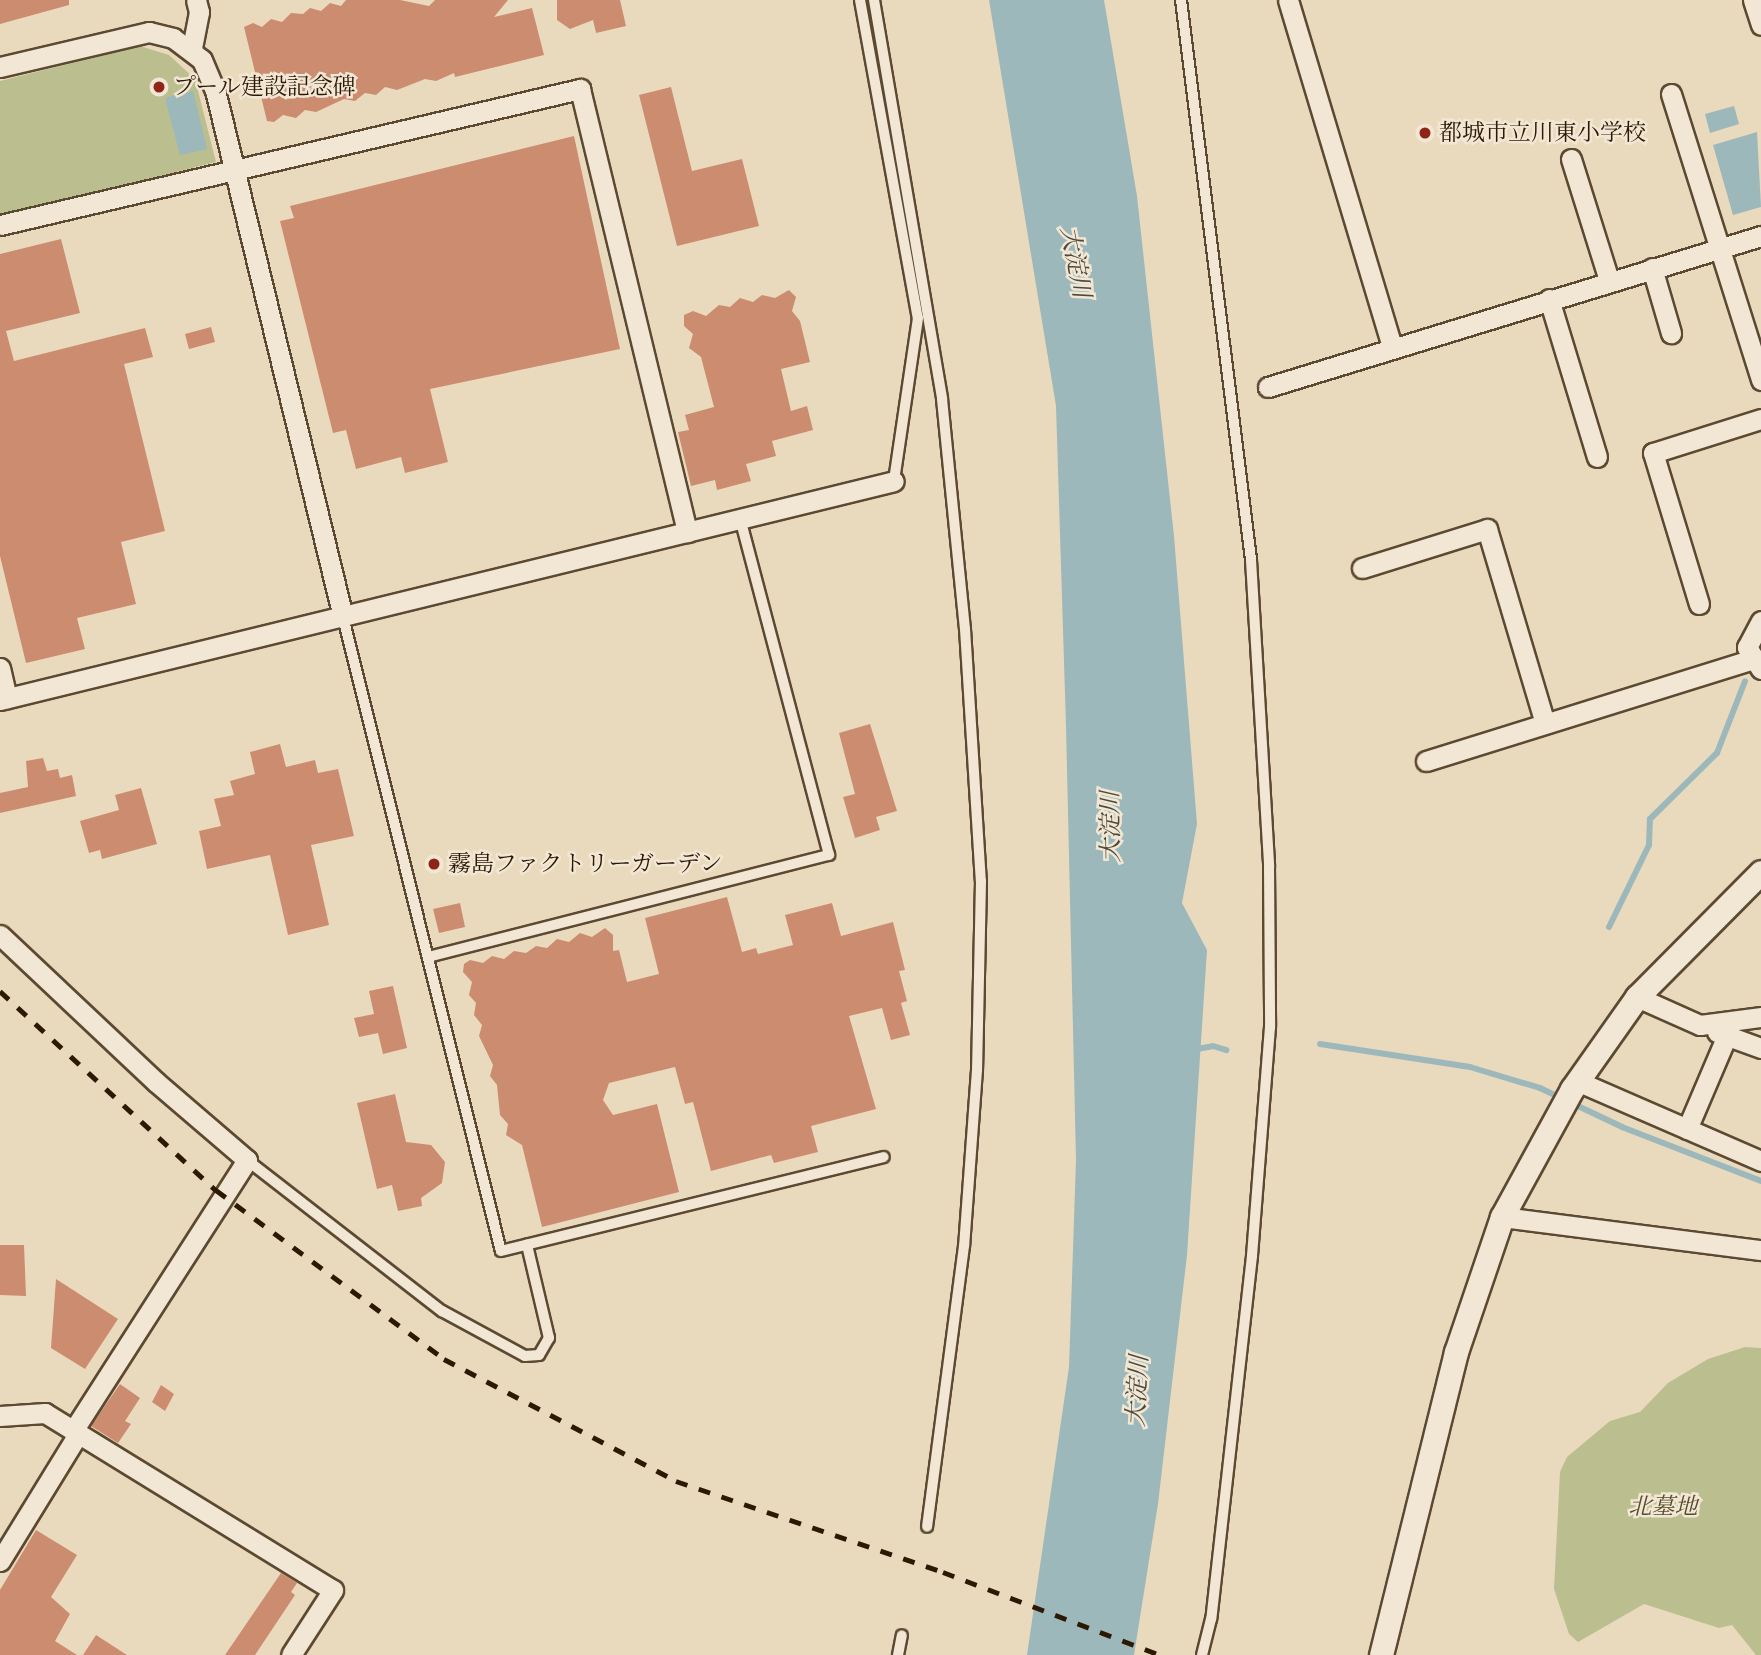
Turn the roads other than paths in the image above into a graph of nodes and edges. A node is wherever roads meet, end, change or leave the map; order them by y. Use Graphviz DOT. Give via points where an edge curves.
graph roads {
  1 [pos="196,0"];
  2 [pos="860,0"];
  3 [pos="874,0"];
  4 [pos="1181,0"];
  5 [pos="1288,0"];
  6 [pos="1753,0"];
  7 [pos="1761,25"];
  8 [pos="192,48"];
  9 [pos="0,67"];
  10 [pos="1671,94"];
  11 [pos="1571,159"];
  12 [pos="235,169"];
  13 [pos="0,225"];
  14 [pos="1761,236"];
  15 [pos="1719,247"];
  16 [pos="1651,268"];
  17 [pos="1609,280"];
  18 [pos="1549,299"];
  19 [pos="1671,333"];
  20 [pos="1392,346"];
  21 [pos="1761,380"];
  22 [pos="1268,387"];
  23 [pos="1761,419"];
  24 [pos="1597,457"];
  25 [pos="894,481"];
  26 [pos="740,519"];
  27 [pos="687,532"];
  28 [pos="1362,568"];
  29 [pos="1699,604"];
  30 [pos="343,617"];
  31 [pos="1761,621"];
  32 [pos="1757,664"];
  33 [pos="0,668"];
  34 [pos="4,699"];
  35 [pos="1545,724"];
  36 [pos="1426,761"];
  37 [pos="1761,872"];
  38 [pos="0,935"];
  39 [pos="428,957"];
  40 [pos="1637,997"];
  41 [pos="1761,1017"];
  42 [pos="1700,1025"];
  43 [pos="1727,1035"];
  44 [pos="1761,1048"];
  45 [pos="1575,1085"];
  46 [pos="1686,1129"];
  47 [pos="884,1157"];
  48 [pos="247,1160"];
  49 [pos="1761,1161"];
  50 [pos="1502,1217"];
  51 [pos="527,1245"];
  52 [pos="1761,1250"];
  53 [pos="0,1416"];
  54 [pos="75,1432"];
  55 [pos="927,1527"];
  56 [pos="0,1561"];
  57 [pos="902,1635"];
  58 [pos="291,1655"];
  59 [pos="898,1655"];
  60 [pos="1202,1655"];
  61 [pos="1381,1655"];
  1 -- 8 [label="street" via="199,12"];
  2 -- 25 [label="lane" via="918,318"];
  3 -- 55 [label="lane" via="942,399 965,629 981,881 977,1070 964,1246"];
  4 -- 60 [label="lane" via="1251,560 1269,866 1270,1027 1251,1268 1211,1619"];
  5 -- 20 [label="street"];
  6 -- 7 [label="street"];
  8 -- 9 [label="street" via="149,32"];
  8 -- 12 [label="street" via="215,90"];
  10 -- 15 [label="street"];
  11 -- 17 [label="street"];
  12 -- 13 [label="street"];
  12 -- 27 [label="street" via="580,89"];
  12 -- 30 [label="street"];
  14 -- 15 [label="street"];
  15 -- 16 [label="street"];
  15 -- 21 [label="street"];
  16 -- 17 [label="street"];
  16 -- 19 [label="street"];
  17 -- 18 [label="street"];
  18 -- 20 [label="street"];
  18 -- 24 [label="street"];
  20 -- 22 [label="street"];
  23 -- 29 [label="street" via="1653,453"];
  25 -- 26 [label="street"];
  26 -- 27 [label="street"];
  26 -- 39 [label="lane" via="829,855"];
  27 -- 30 [label="street"];
  28 -- 35 [label="street" via="1487,530"];
  30 -- 34 [label="street"];
  30 -- 39 [label="lane"];
  31 -- 32 [label="street" via="1747,647"];
  32 -- 35 [label="street"];
  33 -- 34 [label="street"];
  35 -- 36 [label="street"];
  37 -- 40 [label="street"];
  38 -- 48 [label="street" via="156,1082"];
  39 -- 51 [label="lane" via="501,1251"];
  40 -- 42 [label="street"];
  40 -- 45 [label="street"];
  41 -- 42 [label="street"];
  42 -- 43 [label="street"];
  43 -- 44 [label="street"];
  43 -- 46 [label="street"];
  45 -- 46 [label="street"];
  45 -- 50 [label="street"];
  46 -- 49 [label="street"];
  47 -- 51 [label="lane"];
  48 -- 51 [label="lane" via="442,1311 525,1356 539,1355 549,1338"];
  48 -- 54 [label="street"];
  50 -- 52 [label="street"];
  50 -- 61 [label="street" via="1456,1352"];
  53 -- 54 [label="street" via="44,1413"];
  54 -- 56 [label="street"];
  54 -- 58 [label="street" via="333,1590"];
  57 -- 59 [label="lane"];
}
